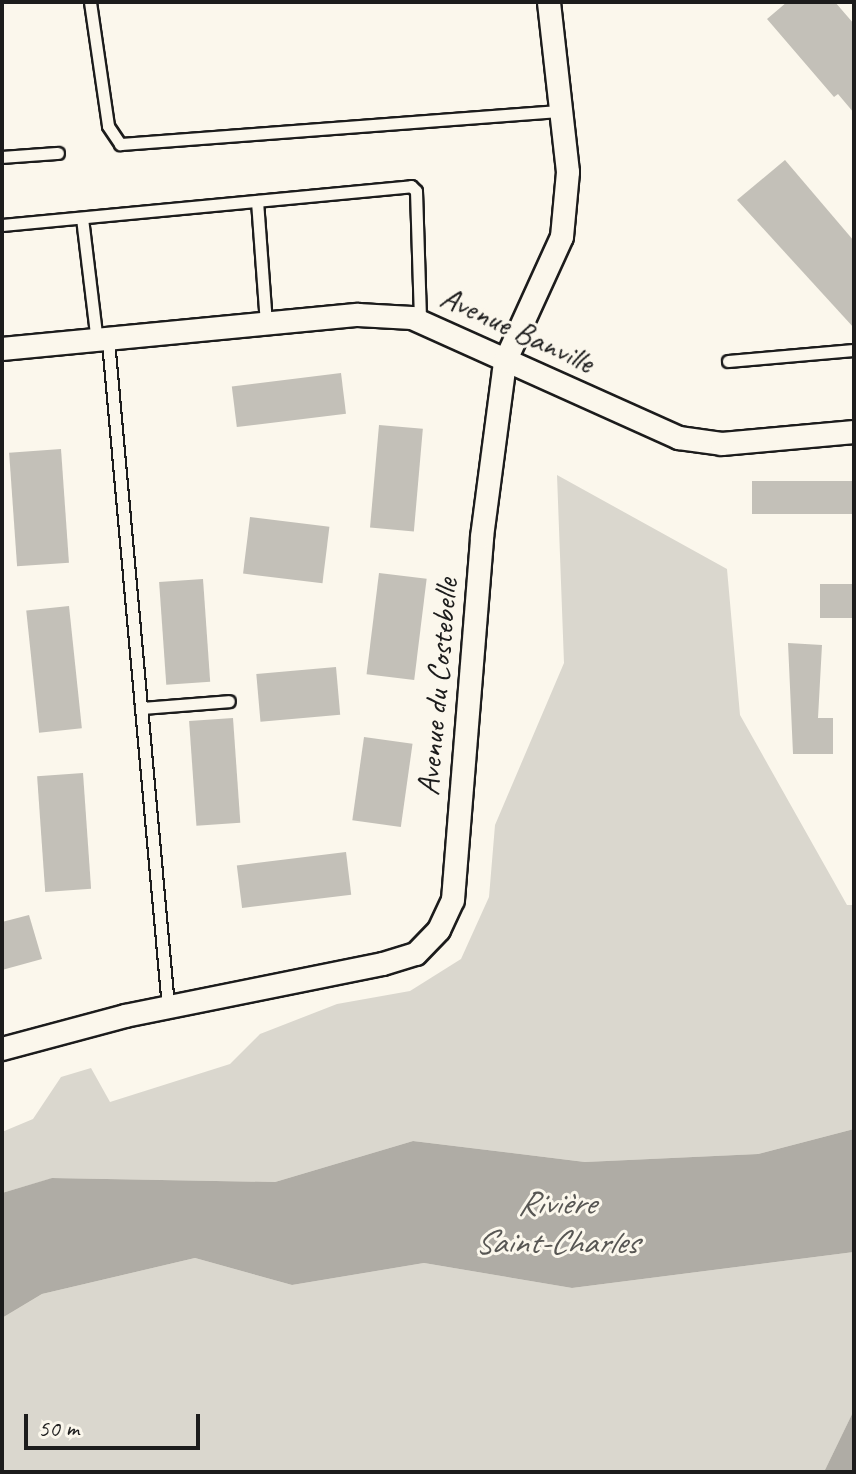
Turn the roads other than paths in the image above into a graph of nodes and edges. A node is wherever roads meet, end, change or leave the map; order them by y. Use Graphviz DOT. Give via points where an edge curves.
graph roads {
  1 [pos="90,2"];
  2 [pos="549,2"];
  3 [pos="560,111"];
  4 [pos="58,153"];
  5 [pos="2,157"];
  6 [pos="257,201"];
  7 [pos="82,218"];
  8 [pos="2,225"];
  9 [pos="420,321"];
  10 [pos="266,324"];
  11 [pos="102,341"];
  12 [pos="2,349"];
  13 [pos="854,350"];
  14 [pos="728,361"];
  15 [pos="505,362"];
  16 [pos="854,432"];
  17 [pos="229,701"];
  18 [pos="141,708"];
  19 [pos="168,1007"];
  20 [pos="2,1049"];
  1 -- 3 [label="lane" via="108,126 120,144"];
  2 -- 3 [label="street, Avenue du Costebelle"];
  3 -- 15 [label="street, Avenue du Costebelle" via="568,172 562,237"];
  4 -- 5 [label="lane"];
  6 -- 7 [label="lane"];
  6 -- 9 [label="lane" via="411,186 416,191"];
  6 -- 10 [label="lane"];
  7 -- 8 [label="lane"];
  7 -- 11 [label="lane"];
  9 -- 10 [label="street, Avenue Banville" via="358,315"];
  9 -- 15 [label="street, Avenue Banville"];
  10 -- 11 [label="street, Avenue Banville"];
  11 -- 12 [label="street, Avenue Banville"];
  11 -- 18 [label="lane"];
  13 -- 14 [label="lane"];
  15 -- 16 [label="street, Avenue Banville" via="679,438 722,444"];
  15 -- 19 [label="street, Avenue du Costebelle" via="482,537 453,900 439,930 416,954 383,964"];
  17 -- 18 [label="lane"];
  18 -- 19 [label="lane"];
  19 -- 20 [label="street, Avenue du Costebelle"];
}
